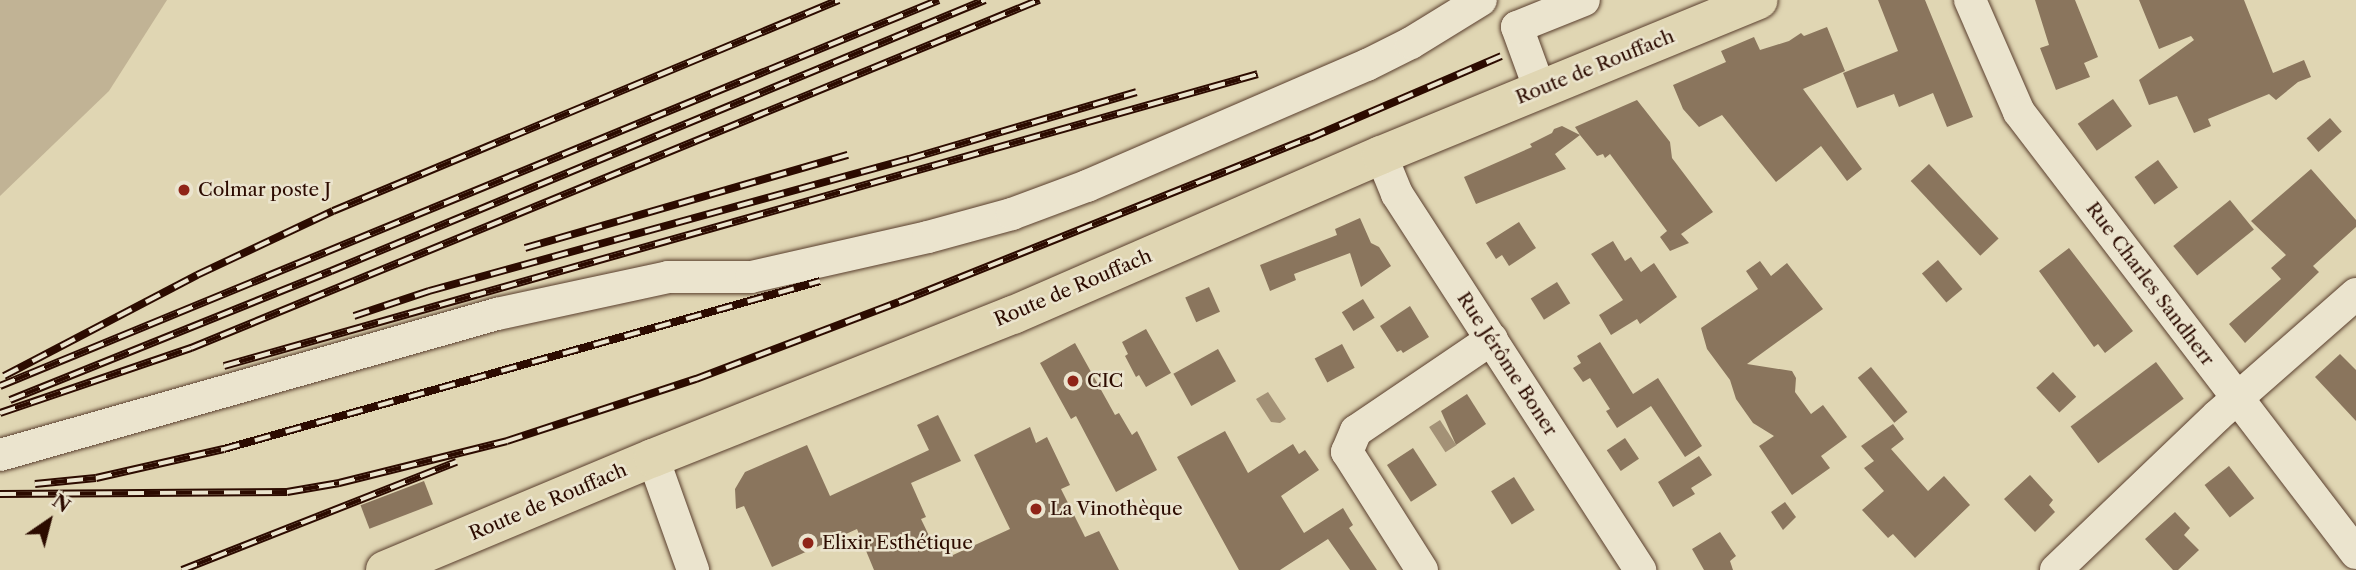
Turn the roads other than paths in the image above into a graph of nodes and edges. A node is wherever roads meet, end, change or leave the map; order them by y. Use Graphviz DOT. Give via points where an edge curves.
graph roads {
  1 [pos="1480,0"];
  2 [pos="1584,0"];
  3 [pos="1758,0"];
  4 [pos="1970,0"];
  5 [pos="1540,90"];
  6 [pos="1381,155"];
  7 [pos="2356,294"];
  8 [pos="1492,339"];
  9 [pos="2236,398"];
  10 [pos="0,455"];
  11 [pos="653,458"];
  12 [pos="2356,553"];
  13 [pos="691,569"];
  14 [pos="385,570"];
  15 [pos="1422,570"];
  16 [pos="1640,570"];
  17 [pos="2056,570"];
  1 -- 10 [label="street" via="1367,65 1012,214 751,276 668,276 497,314"];
  2 -- 5 [label="street" via="1517,27"];
  3 -- 5 [label="main road, Route de Rouffach"];
  4 -- 9 [label="street, Rue Charles Sandherr" via="2019,112"];
  5 -- 6 [label="main road, Route de Rouffach"];
  6 -- 8 [label="street, Rue Jérôme Boner" via="1397,194"];
  6 -- 11 [label="main road, Route de Rouffach" via="1000,320"];
  7 -- 9 [label="street"];
  8 -- 15 [label="street" via="1356,431 1348,452"];
  8 -- 16 [label="street, Rue Jérôme Boner"];
  9 -- 12 [label="street, Rue Charles Sandherr"];
  9 -- 17 [label="street"];
  11 -- 13 [label="street"];
  11 -- 14 [label="main road, Route de Rouffach"];
}
